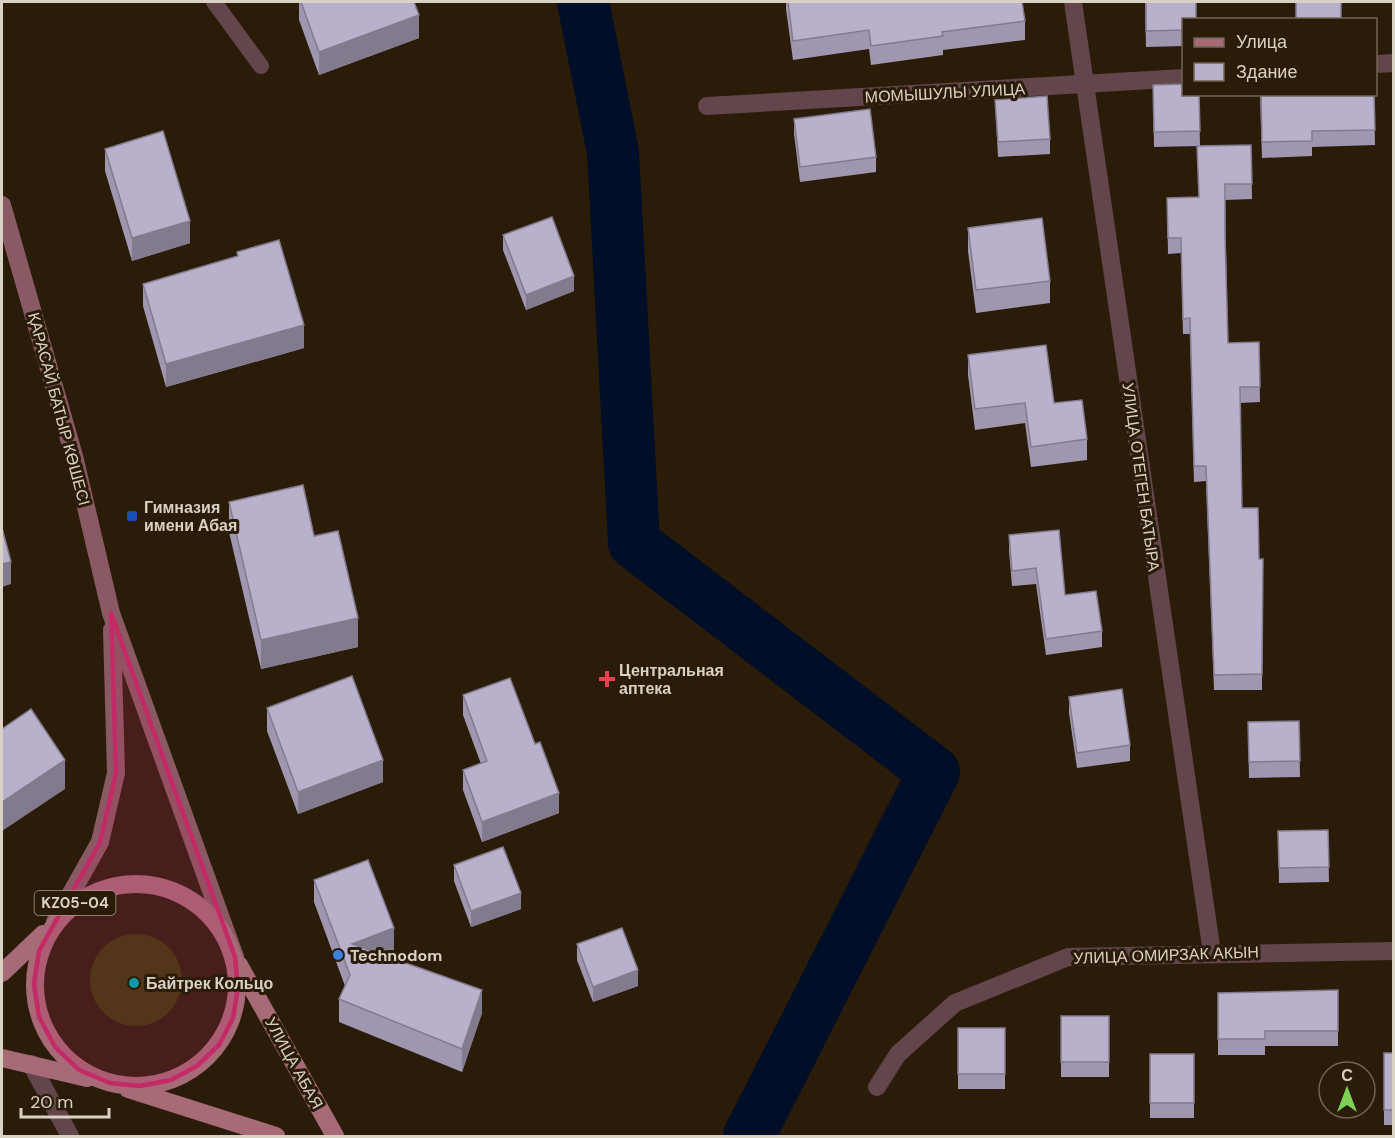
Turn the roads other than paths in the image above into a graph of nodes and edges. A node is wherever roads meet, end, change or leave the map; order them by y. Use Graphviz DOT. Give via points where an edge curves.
graph roads {
  1 [pos="214,2"];
  2 [pos="1073,2"];
  3 [pos="1394,63"];
  4 [pos="1377,64"];
  5 [pos="261,66"];
  6 [pos="1182,78"];
  7 [pos="1085,84"];
  8 [pos="707,106"];
  9 [pos="2,205"];
  10 [pos="111,614"];
  11 [pos="56,922"];
  12 [pos="1394,951"];
  13 [pos="1212,953"];
  14 [pos="235,957"];
  15 [pos="2,973"];
  16 [pos="2,1058"];
  17 [pos="31,1064"];
  18 [pos="110,1083"];
  19 [pos="878,1087"];
  20 [pos="70,1137"];
  21 [pos="276,1137"];
  22 [pos="335,1137"];
  1 -- 5 [label="lane"];
  2 -- 7 [label="street, УЛИЦА ОТЕГЕН БАТЫРА"];
  3 -- 4 [label="street"];
  6 -- 7 [label="street, МОМЫШУЛЫ УЛИЦА"];
  7 -- 8 [label="street, МОМЫШУЛЫ УЛИЦА"];
  7 -- 13 [label="street, УЛИЦА ОТЕГЕН БАТЫРА"];
  9 -- 10 [label="main road, ҚАРАСАЙ БАТЫР КӨШЕСІ" via="74,456"];
  10 -- 11 [label="main road" via="116,773 100,842"];
  10 -- 14 [label="main road"];
  11 -- 14 [label="main road, KZ05-04" via="79,900 108,887 140,883 172,889 200,905 222,928"];
  11 -- 15 [label="main road, KZ05-04"];
  11 -- 18 [label="main road, KZ05-04" via="39,951 34,984 39,1017 55,1047 80,1070"];
  12 -- 13 [label="street, УЛИЦА ОМИРЗАК АКЫН"];
  13 -- 19 [label="street, УЛИЦА ОМИРЗАК АКЫН" via="1068,957 955,1003 897,1054"];
  14 -- 18 [label="main road, KZ05-04" via="238,988 233,1018 219,1045 197,1066 171,1080 140,1086"];
  14 -- 22 [label="main road, УЛИЦА АБАЯ / KZ05-04"];
  16 -- 17 [label="main road, KZ05-04"];
  17 -- 18 [label="main road, KZ05-04"];
  17 -- 20 [label="street"];
  18 -- 21 [label="main road, KZ05-04"];
}
